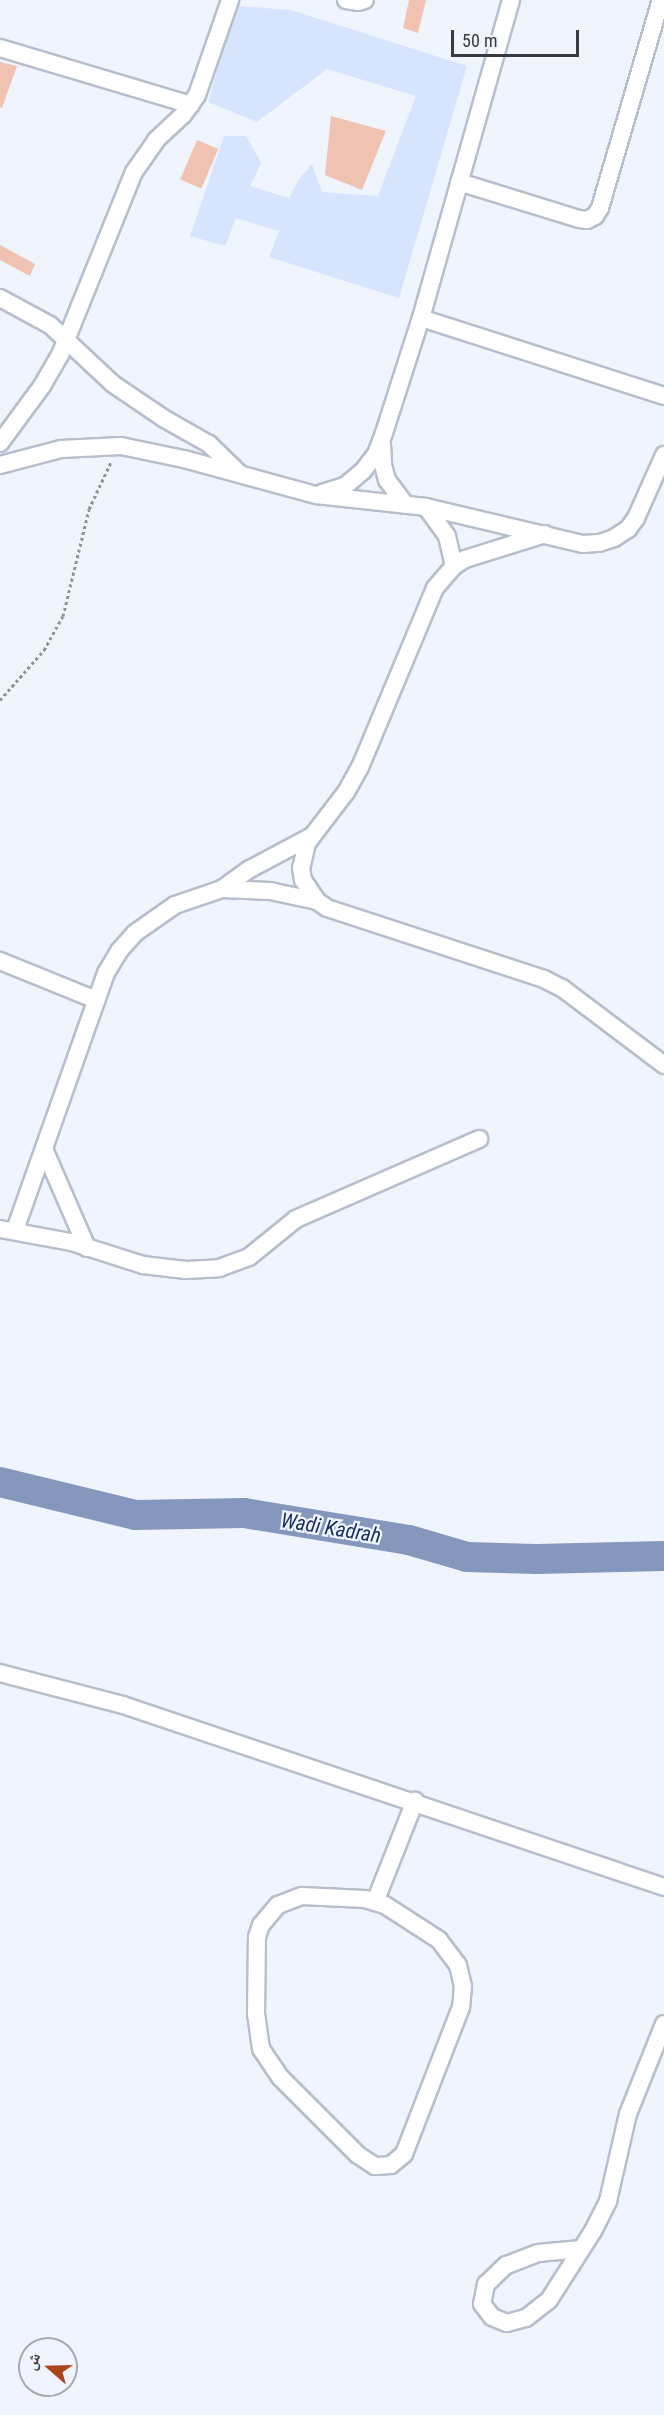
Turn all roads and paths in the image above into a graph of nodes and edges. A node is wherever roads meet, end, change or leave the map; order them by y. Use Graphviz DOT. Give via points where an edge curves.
graph roads {
  1 [pos="230,0"];
  2 [pos="346,0"];
  3 [pos="365,0"];
  4 [pos="511,0"];
  5 [pos="661,0"];
  6 [pos="0,48"];
  7 [pos="191,105"];
  8 [pos="459,182"];
  9 [pos="0,298"];
  10 [pos="421,318"];
  11 [pos="67,338"];
  12 [pos="664,396"];
  13 [pos="384,434"];
  14 [pos="0,443"];
  15 [pos="121,446"];
  16 [pos="664,455"];
  17 [pos="0,465"];
  18 [pos="240,474"];
  19 [pos="316,495"];
  20 [pos="406,505"];
  21 [pos="426,507"];
  22 [pos="546,534"];
  23 [pos="453,567"];
  24 [pos="0,700"];
  25 [pos="312,836"];
  26 [pos="222,889"];
  27 [pos="317,901"];
  28 [pos="0,961"];
  29 [pos="96,1000"];
  30 [pos="664,1065"];
  31 [pos="479,1139"];
  32 [pos="44,1149"];
  33 [pos="8,1230"];
  34 [pos="87,1248"];
  35 [pos="0,1673"];
  36 [pos="415,1801"];
  37 [pos="664,1887"];
  38 [pos="375,1902"];
  39 [pos="664,2024"];
  40 [pos="581,2249"];
  1 -- 7 [label="street"];
  2 -- 3 [label="street"];
  4 -- 8 [label="street"];
  5 -- 8 [label="street" via="595,216 579,219"];
  6 -- 7 [label="street"];
  7 -- 11 [label="street" via="156,140 134,172"];
  8 -- 10 [label="street"];
  9 -- 11 [label="street"];
  10 -- 12 [label="street"];
  10 -- 13 [label="street"];
  11 -- 14 [label="street" via="42,386"];
  11 -- 18 [label="street" via="113,384 209,444"];
  13 -- 19 [label="street" via="370,463 356,479"];
  13 -- 20 [label="street" via="383,465 391,487"];
  15 -- 17 [label="street" via="61,449"];
  15 -- 18 [label="street"];
  15 -- 24 [label="path" via="89,509 63,616 44,650"];
  16 -- 22 [label="street" via="628,529 614,538 583,544"];
  18 -- 19 [label="street"];
  19 -- 20 [label="street"];
  20 -- 21 [label="street"];
  21 -- 22 [label="street"];
  21 -- 23 [label="street" via="447,536"];
  22 -- 23 [label="street" via="478,553"];
  23 -- 25 [label="street" via="432,594 360,767"];
  25 -- 26 [label="street" via="250,868"];
  25 -- 27 [label="street" via="302,855 301,868 306,886"];
  26 -- 27 [label="street" via="270,891"];
  26 -- 29 [label="street" via="175,905 135,933 106,973"];
  27 -- 30 [label="street" via="327,908 553,983"];
  28 -- 29 [label="street"];
  29 -- 32 [label="street"];
  31 -- 34 [label="street" via="296,1220 249,1257 219,1268 164,1269"];
  32 -- 33 [label="street"];
  32 -- 34 [label="street"];
  33 -- 34 [label="street"];
  35 -- 36 [label="street" via="123,1705"];
  36 -- 37 [label="street"];
  36 -- 38 [label="street"];
  38 -- 38 [label="street" via="302,1896 278,1905 265,1919 257,1937 256,2015 261,2049 280,2077 358,2155 368,2163 384,2167 404,2154 461,2007 463,1986 458,1965 447,1947 404,1916"];
  39 -- 40 [label="street" via="628,2114 608,2201"];
  40 -- 40 [label="street" via="538,2253 506,2265 486,2284 482,2304 492,2317 507,2323 526,2318 549,2300"];
}
